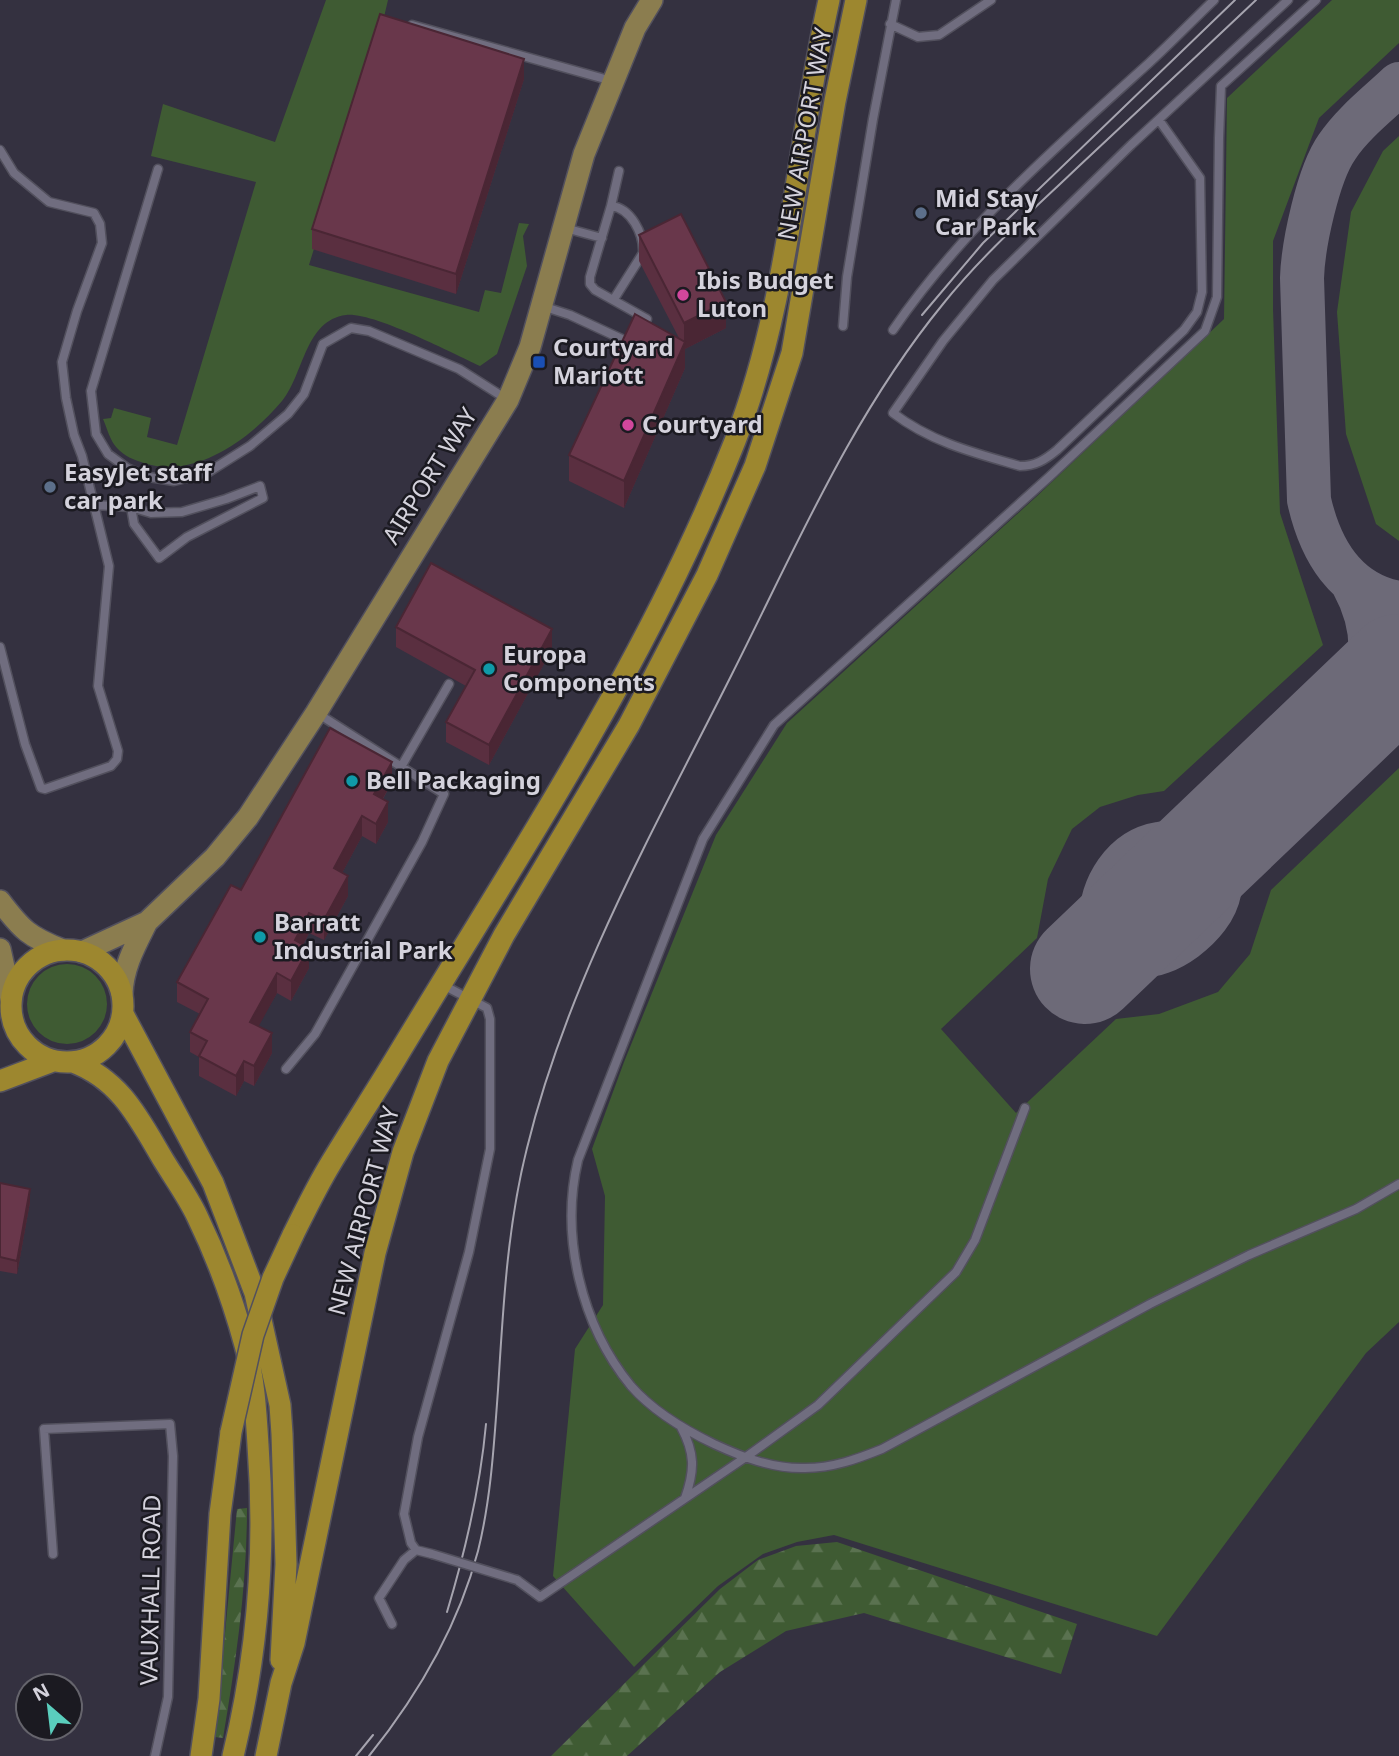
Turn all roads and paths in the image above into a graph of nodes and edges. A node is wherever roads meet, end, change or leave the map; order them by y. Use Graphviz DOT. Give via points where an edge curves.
graph roads {
  1 [pos="652,0"];
  2 [pos="829,0"];
  3 [pos="856,0"];
  4 [pos="896,0"];
  5 [pos="991,0"];
  6 [pos="1214,0"];
  7 [pos="1288,0"];
  8 [pos="1316,0"];
  9 [pos="405,23"];
  10 [pos="890,24"];
  11 [pos="614,81"];
  12 [pos="1159,120"];
  13 [pos="0,150"];
  14 [pos="158,169"];
  15 [pos="620,170"];
  16 [pos="611,206"];
  17 [pos="565,228"];
  18 [pos="602,238"];
  19 [pos="614,299"];
  20 [pos="542,306"];
  21 [pos="647,319"];
  22 [pos="843,326"];
  23 [pos="893,330"];
  24 [pos="626,341"];
  25 [pos="509,400"];
  26 [pos="94,505"];
  27 [pos="131,507"];
  28 [pos="0,647"];
  29 [pos="449,684"];
  30 [pos="316,713"];
  31 [pos="401,767"];
  32 [pos="0,901"];
  33 [pos="147,922"];
  34 [pos="0,949"];
  35 [pos="73,951"];
  36 [pos="441,984"];
  37 [pos="471,1000"];
  38 [pos="122,1004"];
  39 [pos="11,1009"];
  40 [pos="0,1037"];
  41 [pos="63,1061"];
  42 [pos="286,1069"];
  43 [pos="0,1081"];
  44 [pos="1025,1108"];
  45 [pos="1399,1184"];
  46 [pos="680,1424"];
  47 [pos="746,1457"];
  48 [pos="684,1500"];
  49 [pos="416,1550"];
  50 [pos="53,1554"];
  51 [pos="393,1624"];
  52 [pos="281,1683"];
  53 [pos="155,1756"];
  54 [pos="201,1756"];
  55 [pos="233,1756"];
  56 [pos="266,1756"];
  1 -- 11 [label="main road, AIRPORT WAY"];
  2 -- 36 [label="highway, NEW AIRPORT WAY" via="778,300 736,439 681,566 608,707"];
  3 -- 37 [label="highway, NEW AIRPORT WAY" via="792,353 755,466 707,575 629,725"];
  4 -- 10 [label="lane"];
  5 -- 10 [label="lane" via="939,35 918,37"];
  6 -- 23 [label="lane" via="1007,197 938,271"];
  7 -- 12 [label="lane"];
  8 -- 46 [label="lane" via="1222,86 1217,297 1205,331 774,725 704,839 578,1160 573,1186 573,1250 595,1324 632,1387"];
  9 -- 11 [label="lane"];
  10 -- 22 [label="lane" via="849,264"];
  11 -- 17 [label="main road, AIRPORT WAY" via="584,154"];
  12 -- 12 [label="lane" via="1200,178 1202,292 1184,330 1057,450 1029,466 925,435 893,413 943,341 993,281"];
  13 -- 26 [label="lane" via="14,173 50,202 94,213 100,223 102,243 62,362 69,410"];
  14 -- 25 [label="lane" via="91,391 96,434 108,454 127,468 174,481 207,473 288,414 304,394 323,344 351,328 369,331 458,369"];
  15 -- 16 [label="lane"];
  16 -- 18 [label="lane"];
  16 -- 19 [label="lane" via="630,217 643,247"];
  17 -- 18 [label="lane"];
  17 -- 20 [label="main road, AIRPORT WAY"];
  18 -- 19 [label="lane" via="590,284"];
  19 -- 21 [label="lane"];
  20 -- 24 [label="lane"];
  20 -- 25 [label="main road, AIRPORT WAY"];
  25 -- 30 [label="main road, AIRPORT WAY"];
  26 -- 27 [label="lane"];
  26 -- 28 [label="lane" via="109,566 97,686 118,751 111,766 41,788"];
  27 -- 27 [label="lane" via="151,513 182,512 260,486 263,498 187,537 159,558 134,524"];
  29 -- 31 [label="lane"];
  30 -- 31 [label="lane"];
  30 -- 33 [label="main road, AIRPORT WAY" via="248,817 215,857"];
  31 -- 42 [label="lane" via="444,794 315,1034"];
  32 -- 35 [label="main road" via="24,931"];
  33 -- 35 [label="main road, AIRPORT WAY"];
  33 -- 38 [label="main road, AIRPORT WAY" via="123,976"];
  34 -- 39 [label="main road"];
  35 -- 38 [label="highway" via="108,967 117,980"];
  35 -- 39 [label="highway" via="48,953 34,960 15,984"];
  36 -- 37 [label="lane"];
  36 -- 54 [label="highway, NEW AIRPORT WAY, bridge" via="329,1165 273,1278 253,1335 231,1432 220,1514 209,1699"];
  37 -- 49 [label="lane" via="487,1008 490,1018 490,1149 406,1501 406,1527"];
  37 -- 52 [label="highway, NEW AIRPORT WAY" via="438,1061 403,1152 375,1254 294,1643"];
  38 -- 41 [label="highway" via="117,1032 106,1046 91,1057"];
  38 -- 52 [label="highway, NEW AIRPORT WAY" via="213,1183 255,1293 280,1405 284,1459"];
  39 -- 40 [label="highway"];
  39 -- 41 [label="highway" via="17,1033 26,1045 39,1055"];
  41 -- 43 [label="highway"];
  41 -- 55 [label="highway" via="93,1069 124,1098 189,1202 215,1255 246,1347 260,1470 261,1553 251,1674"];
  44 -- 47 [label="lane" via="975,1240 956,1272 818,1405"];
  45 -- 47 [label="lane" via="1356,1209 1150,1304 882,1449 844,1464 804,1469"];
  46 -- 47 [label="lane"];
  46 -- 48 [label="lane" via="692,1455"];
  47 -- 48 [label="lane"];
  48 -- 49 [label="lane, bridge" via="540,1597 517,1580"];
  49 -- 51 [label="lane" via="379,1598"];
  50 -- 53 [label="lane, VAUXHALL ROAD" via="44,1429 170,1424 168,1697"];
  52 -- 56 [label="highway, NEW AIRPORT WAY"];
}
